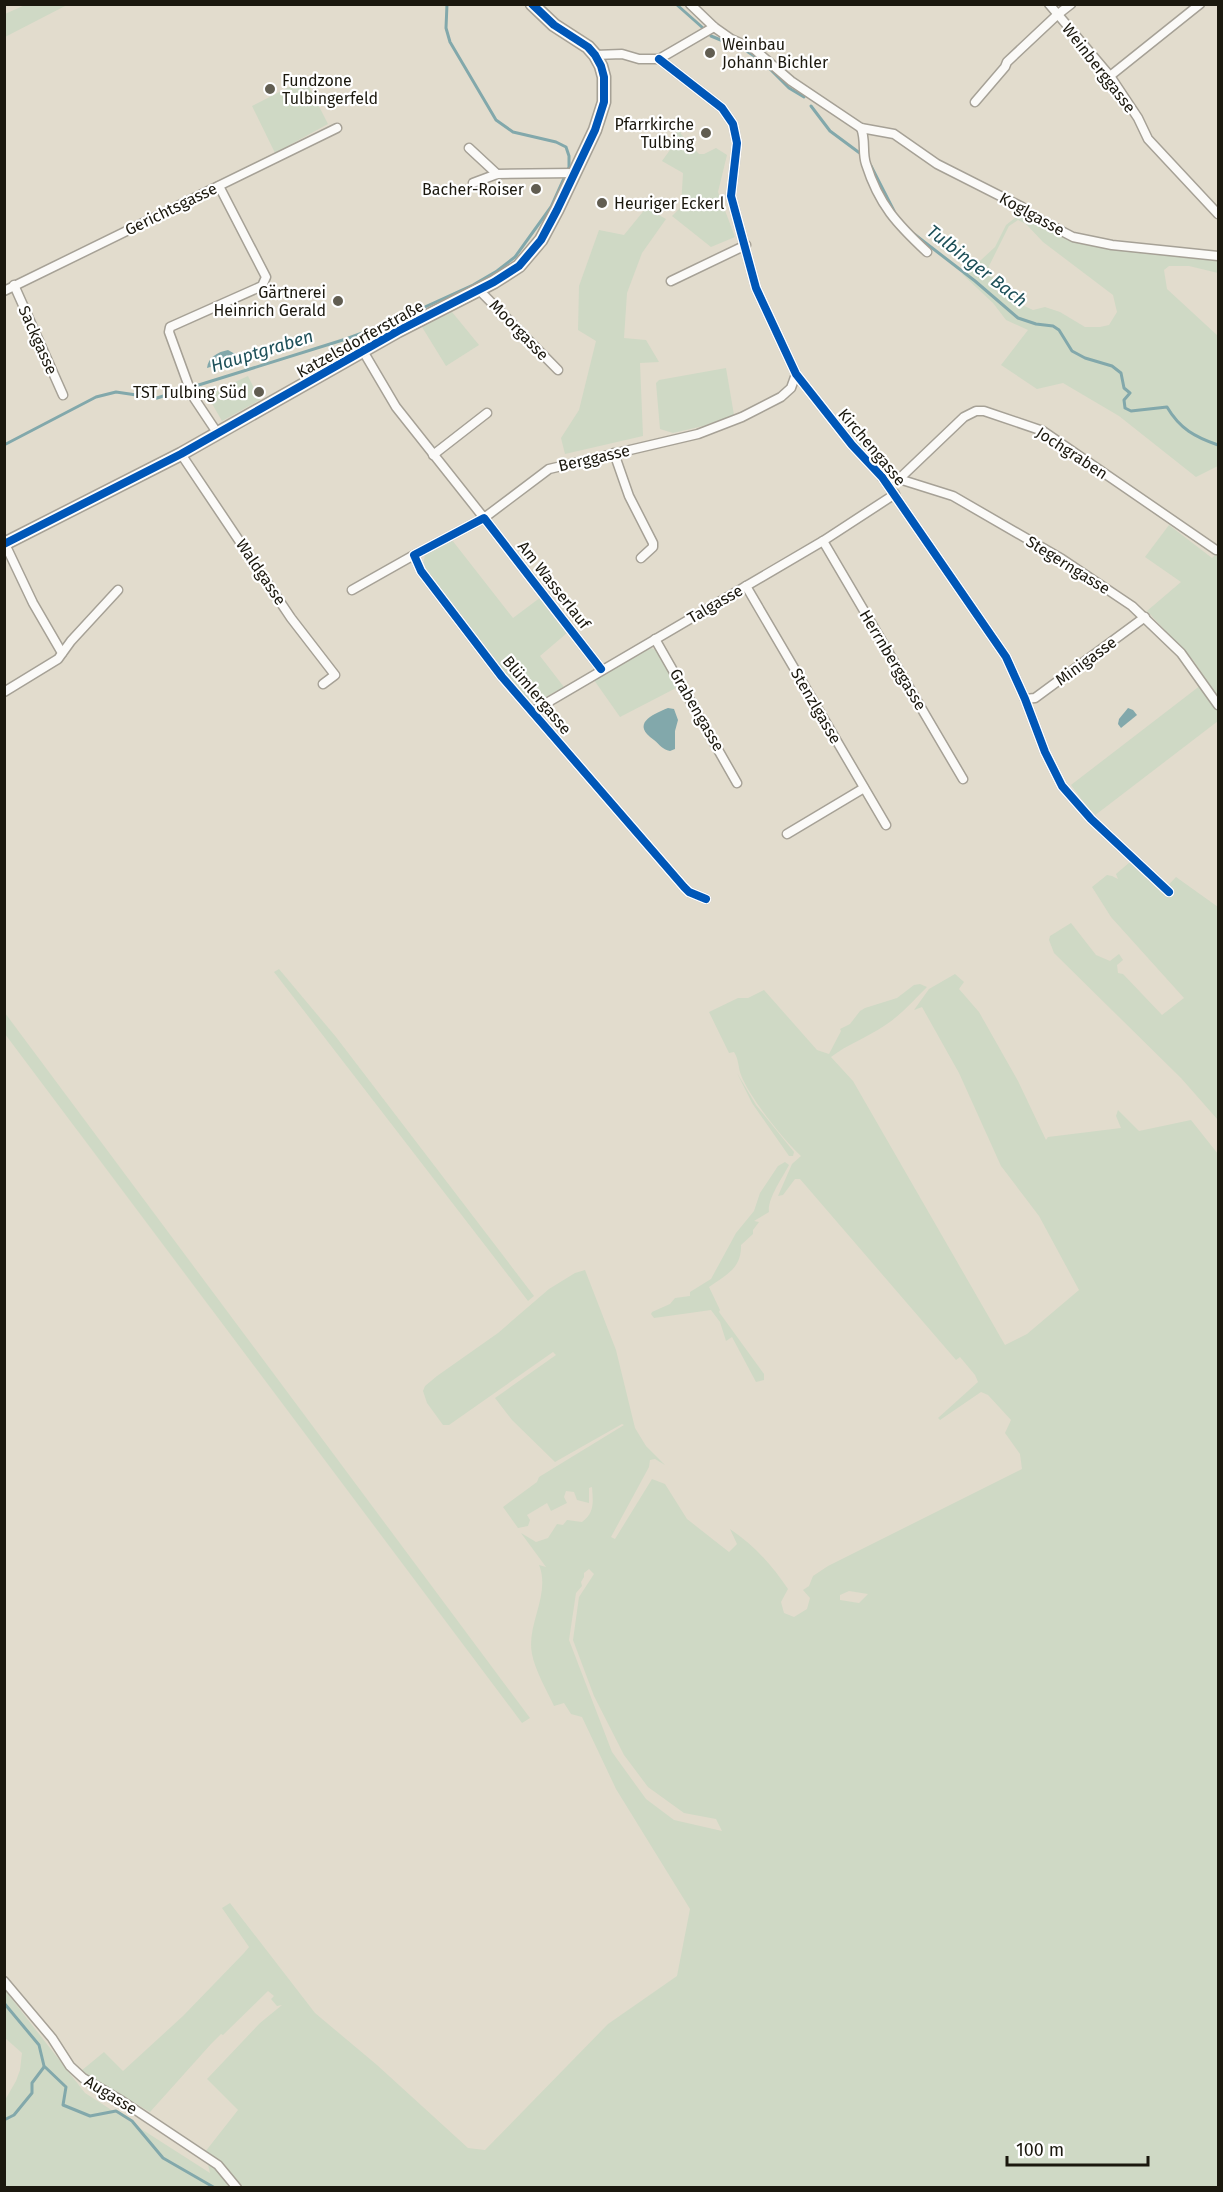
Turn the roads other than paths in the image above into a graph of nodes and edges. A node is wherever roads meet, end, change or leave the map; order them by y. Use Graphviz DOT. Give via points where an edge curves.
graph roads {
  1 [pos="532,4"];
  2 [pos="690,4"];
  3 [pos="1049,4"];
  4 [pos="1071,4"];
  5 [pos="1200,4"];
  6 [pos="1057,15"];
  7 [pos="714,27"];
  8 [pos="595,54"];
  9 [pos="659,59"];
  10 [pos="1110,76"];
  11 [pos="975,102"];
  12 [pos="337,128"];
  13 [pos="861,128"];
  14 [pos="469,148"];
  15 [pos="575,173"];
  16 [pos="497,174"];
  17 [pos="473,183"];
  18 [pos="219,186"];
  19 [pos="1218,214"];
  20 [pos="746,245"];
  21 [pos="927,252"];
  22 [pos="1218,256"];
  23 [pos="671,281"];
  24 [pos="14,285"];
  25 [pos="479,290"];
  26 [pos="4,291"];
  27 [pos="363,351"];
  28 [pos="558,370"];
  29 [pos="796,374"];
  30 [pos="63,395"];
  31 [pos="487,413"];
  32 [pos="218,434"];
  33 [pos="614,453"];
  34 [pos="182,454"];
  35 [pos="433,454"];
  36 [pos="882,477"];
  37 [pos="899,479"];
  38 [pos="895,494"];
  39 [pos="484,518"];
  40 [pos="823,541"];
  41 [pos="5,544"];
  42 [pos="1216,550"];
  43 [pos="414,555"];
  44 [pos="641,558"];
  45 [pos="746,586"];
  46 [pos="118,590"];
  47 [pos="352,590"];
  48 [pos="1145,617"];
  49 [pos="655,639"];
  50 [pos="62,652"];
  51 [pos="601,669"];
  52 [pos="323,684"];
  53 [pos="4,692"];
  54 [pos="1025,699"];
  55 [pos="1218,705"];
  56 [pos="533,711"];
  57 [pos="963,779"];
  58 [pos="737,783"];
  59 [pos="864,788"];
  60 [pos="886,825"];
  61 [pos="787,834"];
  62 [pos="1169,892"];
  63 [pos="706,899"];
  64 [pos="4,1982"];
  65 [pos="237,2187"];
  1 -- 8 [label="street"];
  2 -- 7 [label="street"];
  3 -- 6 [label="street, Weinberggasse"];
  4 -- 6 [label="street"];
  5 -- 10 [label="street"];
  6 -- 10 [label="street, Weinberggasse"];
  6 -- 11 [label="street" via="1007,62"];
  7 -- 9 [label="street"];
  7 -- 13 [label="street" via="754,49 791,81"];
  8 -- 9 [label="street"];
  8 -- 15 [label="street, Katzelsdorferstraße" via="604,77 604,102"];
  9 -- 20 [label="street, Kirchengasse" via="722,108 733,124 737,143 731,196"];
  10 -- 19 [label="street, Weinberggasse" via="1148,139"];
  12 -- 18 [label="street, Gerichtsgasse"];
  13 -- 21 [label="street" via="865,162 883,206"];
  13 -- 22 [label="street, Koglgasse" via="894,134 937,164 1073,237"];
  14 -- 16 [label="street"];
  15 -- 16 [label="street"];
  15 -- 25 [label="street, Katzelsdorferstraße" via="541,240 509,273"];
  16 -- 17 [label="street"];
  18 -- 24 [label="street, Gerichtsgasse"];
  18 -- 32 [label="street" via="266,276 262,286 170,327 169,332 192,395"];
  20 -- 23 [label="street"];
  20 -- 29 [label="street, Kirchengasse" via="756,288"];
  24 -- 26 [label="street, Gerichtsgasse"];
  24 -- 30 [label="street, Sackgasse"];
  25 -- 27 [label="street, Katzelsdorferstraße"];
  25 -- 28 [label="street, Moorgasse"];
  27 -- 32 [label="street, Katzelsdorferstraße"];
  27 -- 35 [label="street" via="396,407"];
  29 -- 33 [label="street, Berggasse" via="791,388 781,397 742,417 698,434"];
  29 -- 36 [label="street, Kirchengasse"];
  31 -- 35 [label="street"];
  32 -- 34 [label="street, Katzelsdorferstraße"];
  33 -- 39 [label="street, Berggasse" via="549,468"];
  33 -- 44 [label="street" via="629,496 653,543"];
  34 -- 41 [label="street, Katzelsdorferstraße"];
  34 -- 52 [label="street, Waldgasse" via="291,618 335,675"];
  35 -- 39 [label="street"];
  36 -- 37 [label="street, Stegerngasse"];
  36 -- 38 [label="street, Kirchengasse"];
  37 -- 42 [label="street, Jochgraben" via="964,417 984,411 1043,431"];
  37 -- 48 [label="street, Stegerngasse" via="953,496 1062,559"];
  38 -- 40 [label="street, Talgasse"];
  38 -- 54 [label="street, Kirchengasse" via="1006,657"];
  39 -- 43 [label="street"];
  39 -- 51 [label="street, Am Wasserlauf"];
  40 -- 45 [label="street, Talgasse"];
  40 -- 57 [label="street, Herrnberggasse"];
  41 -- 50 [label="street"];
  43 -- 47 [label="street"];
  43 -- 56 [label="street, Blümlergasse" via="421,571"];
  45 -- 49 [label="street, Talgasse"];
  45 -- 59 [label="street, Stenzlgasse"];
  46 -- 50 [label="street"];
  48 -- 54 [label="street, Minigasse" via="1035,698"];
  48 -- 55 [label="street, Stegerngasse" via="1180,653"];
  49 -- 51 [label="street, Talgasse"];
  49 -- 58 [label="street, Grabengasse"];
  50 -- 53 [label="street" via="58,659"];
  51 -- 56 [label="street, Talgasse"];
  54 -- 62 [label="street, Kirchengasse" via="1062,786 1091,819"];
  56 -- 63 [label="street, Blümlergasse" via="684,887"];
  59 -- 60 [label="street, Stenzlgasse"];
  59 -- 61 [label="street"];
  64 -- 65 [label="street, Augasse" via="83,2078 218,2165"];
}
